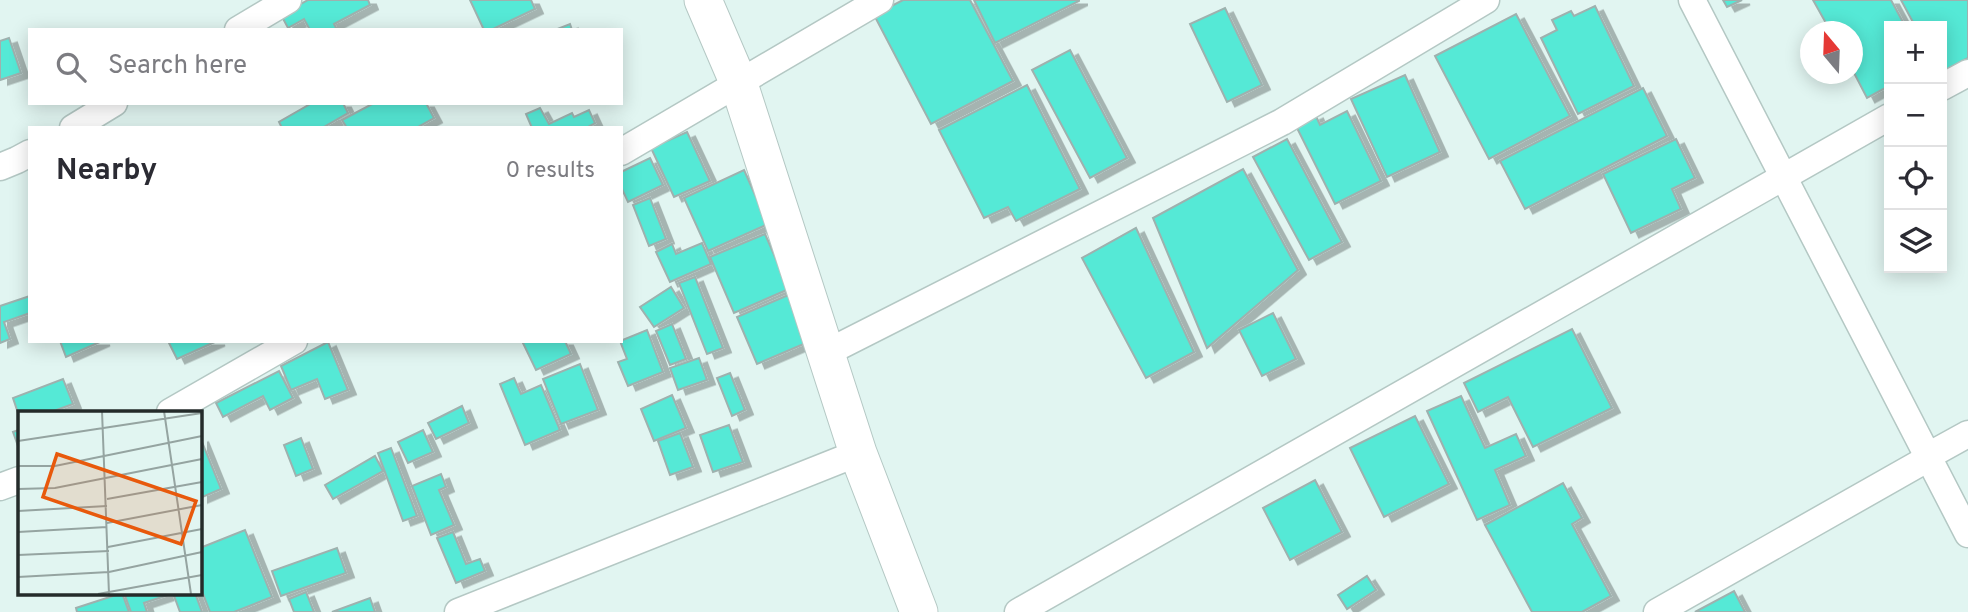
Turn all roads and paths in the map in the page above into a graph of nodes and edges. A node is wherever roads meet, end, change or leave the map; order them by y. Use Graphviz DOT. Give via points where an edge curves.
graph roads {
  1 [pos="289,0"];
  2 [pos="702,0"];
  3 [pos="880,0"];
  4 [pos="1486,0"];
  5 [pos="1692,0"];
  6 [pos="241,28"];
  7 [pos="1968,73"];
  8 [pos="739,84"];
  9 [pos="1947,85"];
  10 [pos="111,105"];
  11 [pos="1884,120"];
  12 [pos="76,126"];
  13 [pos="623,151"];
  14 [pos="28,154"];
  15 [pos="0,167"];
  16 [pos="1783,177"];
  17 [pos="290,343"];
  18 [pos="826,354"];
  19 [pos="172,411"];
  20 [pos="1968,434"];
  21 [pos="858,453"];
  22 [pos="1928,456"];
  23 [pos="18,480"];
  24 [pos="0,487"];
  25 [pos="1968,534"];
  26 [pos="458,612"];
  27 [pos="919,612"];
  28 [pos="1018,612"];
  29 [pos="1657,612"];
  1 -- 6 [label="street"];
  2 -- 8 [label="street"];
  3 -- 8 [label="street"];
  4 -- 18 [label="street" via="1282,122"];
  5 -- 16 [label="street"];
  7 -- 9 [label="street"];
  8 -- 13 [label="street"];
  8 -- 18 [label="street"];
  10 -- 12 [label="street"];
  11 -- 16 [label="street"];
  14 -- 15 [label="street"];
  16 -- 22 [label="street"];
  16 -- 28 [label="street"];
  17 -- 19 [label="street"];
  18 -- 21 [label="street"];
  20 -- 22 [label="street"];
  21 -- 26 [label="street"];
  21 -- 27 [label="street"];
  22 -- 25 [label="street"];
  22 -- 29 [label="street"];
  23 -- 24 [label="street"];
}
